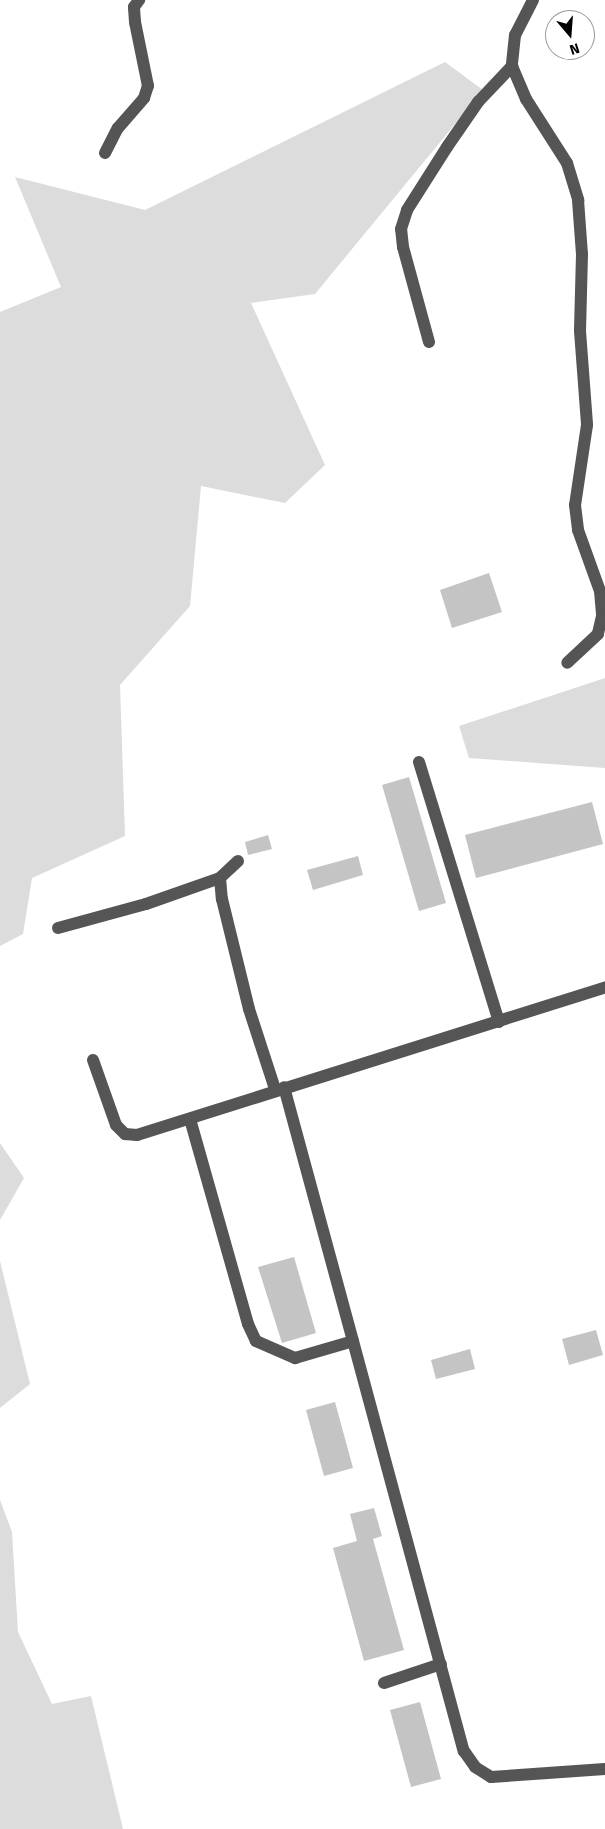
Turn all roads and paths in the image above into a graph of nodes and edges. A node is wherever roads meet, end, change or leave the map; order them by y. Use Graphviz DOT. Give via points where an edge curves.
graph roads {
  1 [pos="139,0"];
  2 [pos="534,0"];
  3 [pos="512,66"];
  4 [pos="105,153"];
  5 [pos="430,342"];
  6 [pos="567,663"];
  7 [pos="419,762"];
  8 [pos="238,861"];
  9 [pos="220,878"];
  10 [pos="58,928"];
  11 [pos="605,987"];
  12 [pos="499,1022"];
  13 [pos="93,1060"];
  14 [pos="280,1088"];
  15 [pos="190,1119"];
  16 [pos="353,1341"];
  17 [pos="441,1664"];
  18 [pos="384,1683"];
  19 [pos="605,1769"];
  1 -- 4 [label="lane" via="134,7 135,22 148,86 144,98 118,128"];
  2 -- 3 [label="lane" via="515,35"];
  3 -- 5 [label="lane" via="478,102 452,139 407,210 400,229 402,247"];
  3 -- 6 [label="lane" via="526,99 567,163 578,200 580,331 587,425 575,505 578,530 600,591 602,616 598,634"];
  7 -- 12 [label="lane"];
  8 -- 9 [label="lane"];
  9 -- 10 [label="lane" via="146,904"];
  9 -- 14 [label="lane" via="222,899 249,1009"];
  11 -- 12 [label="lane"];
  12 -- 14 [label="lane"];
  13 -- 15 [label="lane" via="116,1125 125,1134 137,1135"];
  14 -- 15 [label="lane"];
  14 -- 16 [label="lane"];
  15 -- 16 [label="lane" via="248,1324 256,1341 295,1358"];
  16 -- 17 [label="lane"];
  17 -- 18 [label="lane"];
  17 -- 19 [label="lane" via="464,1751 475,1767 491,1777 510,1778"];
}
